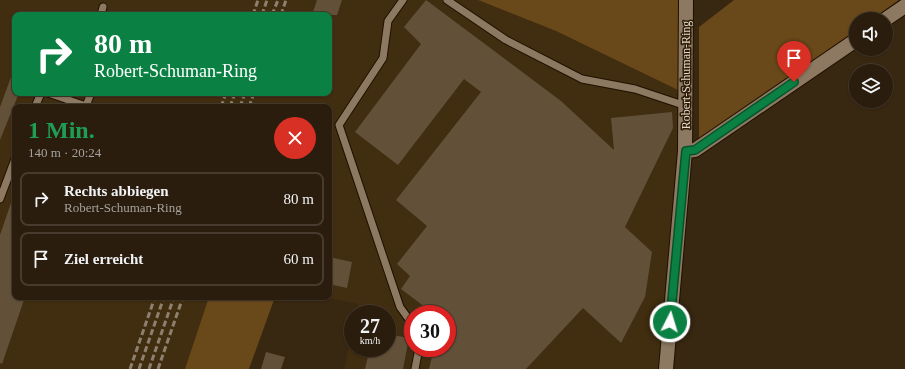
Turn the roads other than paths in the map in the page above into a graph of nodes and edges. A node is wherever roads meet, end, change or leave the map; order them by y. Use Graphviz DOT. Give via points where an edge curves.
graph roads {
  1 [pos="403,0"];
  2 [pos="447,0"];
  3 [pos="686,0"];
  4 [pos="905,6"];
  5 [pos="104,7"];
  6 [pos="102,12"];
  7 [pos="893,14"];
  8 [pos="849,45"];
  9 [pos="71,96"];
  10 [pos="83,104"];
  11 [pos="687,106"];
  12 [pos="686,151"];
  13 [pos="12,167"];
  14 [pos="0,199"];
  15 [pos="404,313"];
  16 [pos="417,357"];
  17 [pos="415,369"];
  18 [pos="666,369"];
  1 -- 15 [label="lane" via="388,21 384,58 339,125"];
  2 -- 11 [label="lane" via="506,40 582,79 635,89"];
  3 -- 11 [label="street, Robert-Schuman-Ring"];
  4 -- 7 [label="street"];
  5 -- 6 [label="lane"];
  8 -- 12 [label="street" via="695,150"];
  9 -- 10 [label="lane"];
  11 -- 12 [label="street, Robert-Schuman-Ring"];
  12 -- 18 [label="street, Robert-Schuman-Ring"];
  13 -- 14 [label="lane"];
  16 -- 17 [label="lane"];
}
